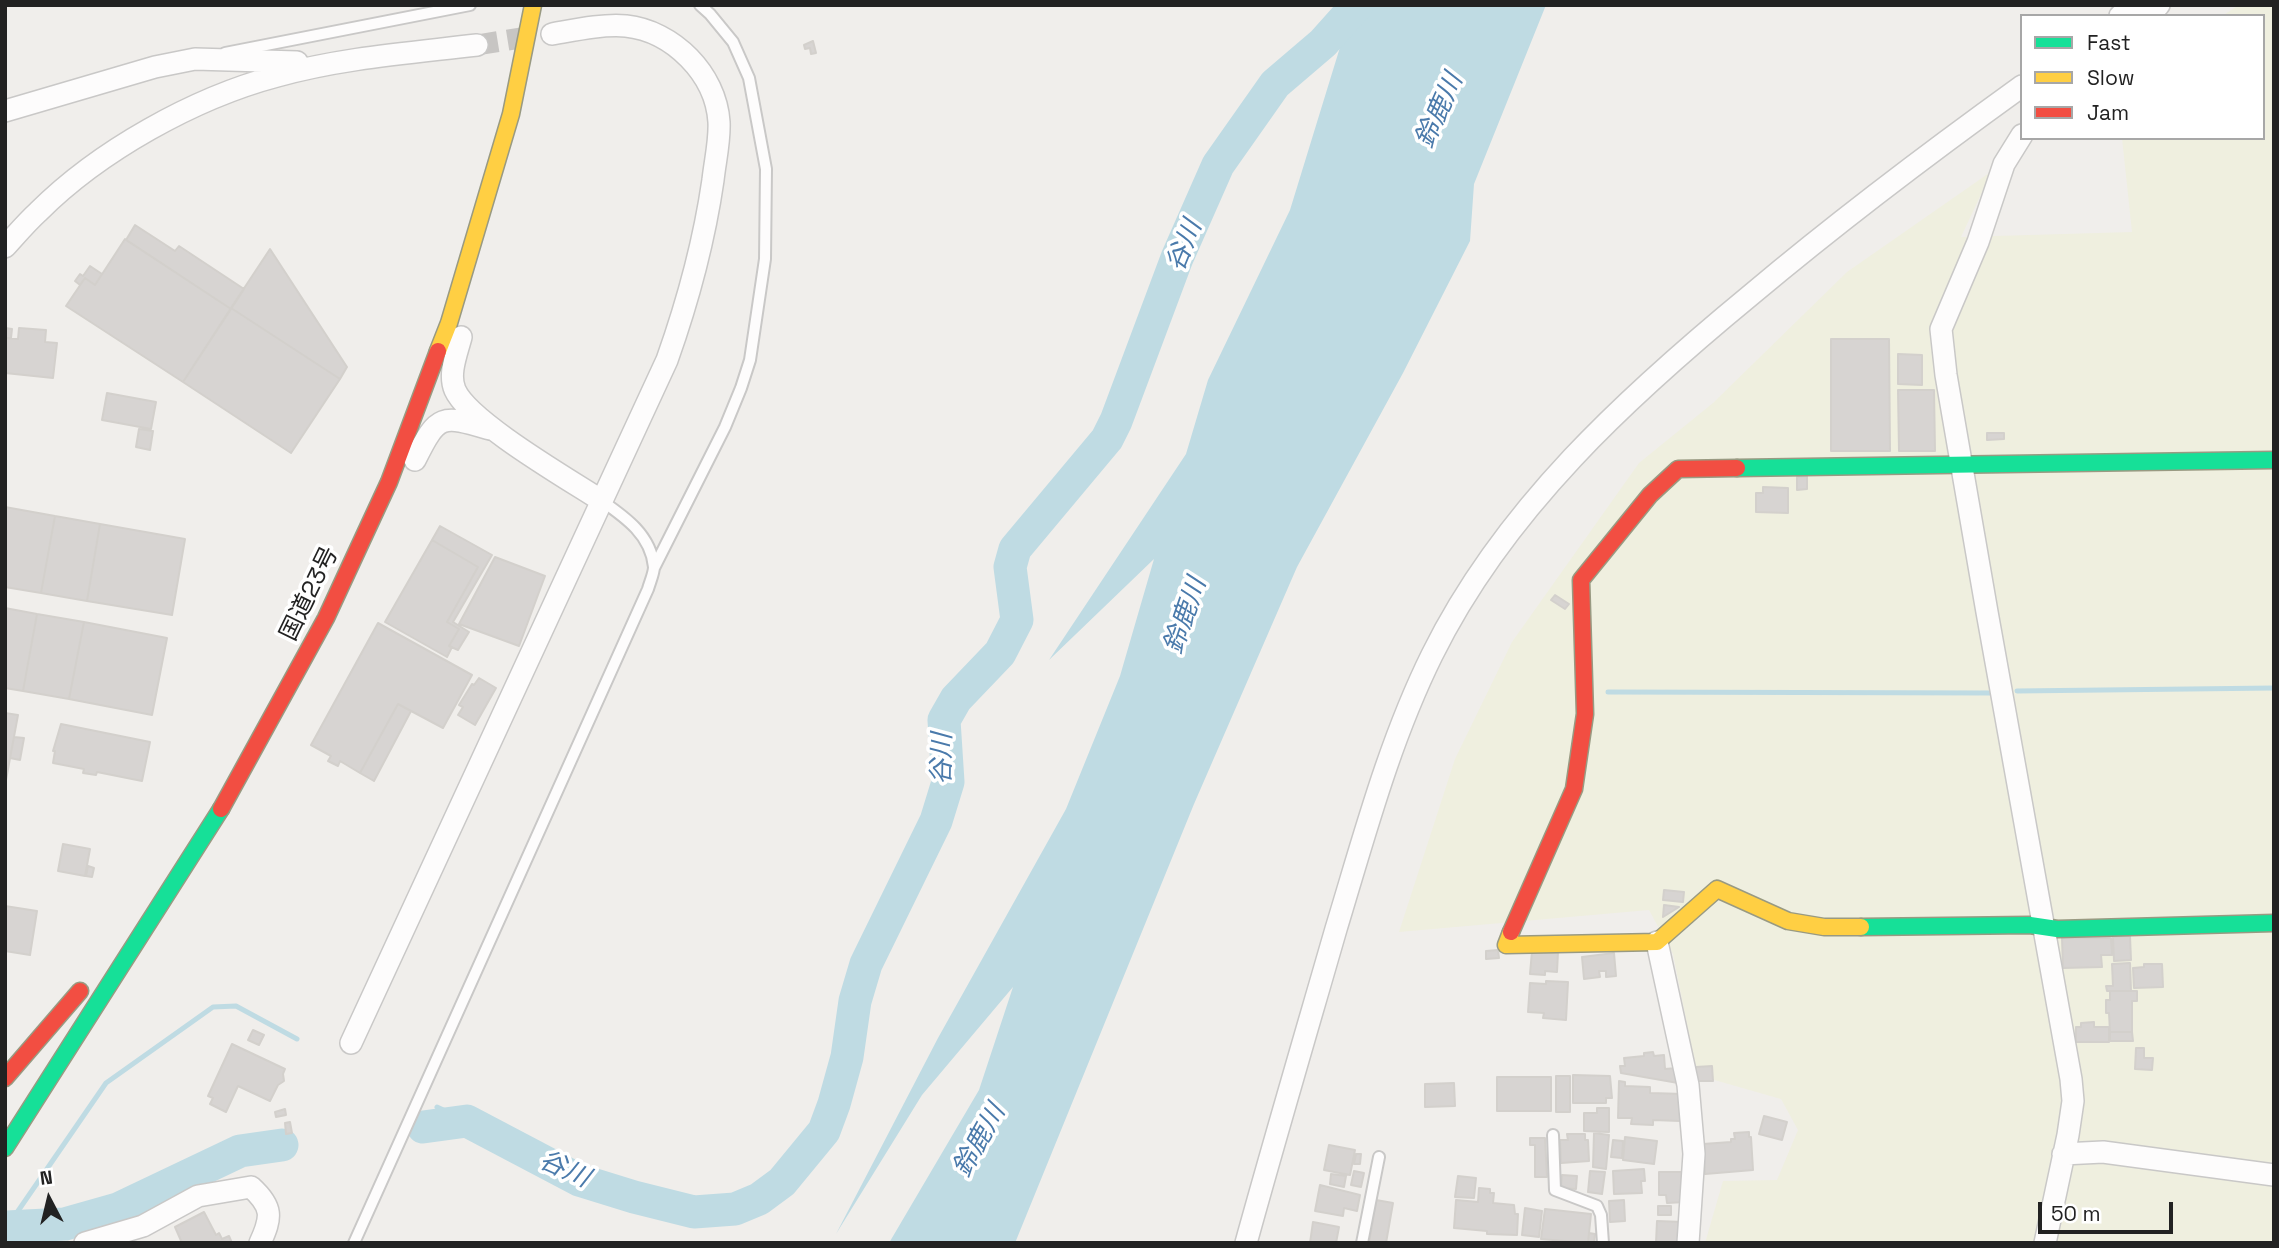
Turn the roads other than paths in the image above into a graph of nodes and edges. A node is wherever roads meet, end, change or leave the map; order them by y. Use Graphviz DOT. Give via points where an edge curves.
graph roads {
  1 [pos="470,5"];
  2 [pos="533,5"];
  3 [pos="701,5"];
  4 [pos="552,34"];
  5 [pos="477,45"];
  6 [pos="195,59"];
  7 [pos="336,62"];
  8 [pos="2020,87"];
  9 [pos="5,111"];
  10 [pos="511,114"];
  11 [pos="2020,138"];
  12 [pos="5,247"];
  13 [pos="492,429"];
  14 [pos="2274,460"];
  15 [pos="1962,464"];
  16 [pos="388,482"];
  17 [pos="602,501"];
  18 [pos="654,568"];
  19 [pos="2274,923"];
  20 [pos="2043,926"];
  21 [pos="1657,942"];
  22 [pos="351,1043"];
  23 [pos="5,1078"];
  24 [pos="13,1093"];
  25 [pos="1553,1135"];
  26 [pos="5,1148"];
  27 [pos="2063,1154"];
  28 [pos="1379,1157"];
  29 [pos="2274,1175"];
  30 [pos="85,1243"];
  31 [pos="260,1243"];
  32 [pos="354,1243"];
  33 [pos="1246,1243"];
  34 [pos="1362,1243"];
  35 [pos="1603,1243"];
  36 [pos="1688,1243"];
  37 [pos="2045,1243"];
  1 -- 6 [label="lane"];
  2 -- 10 [label="main road, 国道23号"];
  3 -- 18 [label="lane" via="733,42 754,99 765,169 764,280 741,388"];
  4 -- 17 [label="street" via="626,26 671,42 705,79 719,122 694,280 667,360"];
  5 -- 7 [label="street"];
  6 -- 7 [label="street"];
  6 -- 9 [label="street"];
  7 -- 12 [label="street" via="276,76 211,99 161,124 76,178"];
  8 -- 33 [label="street" via="1827,232 1619,409 1511,530 1469,592 1432,654 1394,744"];
  10 -- 13 [label="street" via="511,152 498,220 453,376 464,403"];
  10 -- 16 [label="main road, 国道23号" via="449,323"];
  11 -- 15 [label="street" via="2004,164 1978,242 1941,329"];
  13 -- 16 [label="street" via="461,421 435,425 414,462"];
  13 -- 17 [label="street"];
  14 -- 15 [label="main road"];
  15 -- 20 [label="street"];
  15 -- 21 [label="main road" via="1678,469 1650,495 1581,580 1585,714 1574,789 1506,945"];
  16 -- 26 [label="main road, 国道23号" via="326,618 211,828"];
  17 -- 18 [label="lane" via="633,523"];
  17 -- 22 [label="street"];
  18 -- 32 [label="lane"];
  19 -- 20 [label="main road"];
  20 -- 21 [label="main road" via="1824,926 1788,921 1717,889"];
  20 -- 27 [label="street" via="2073,1101"];
  21 -- 36 [label="street" via="1688,1085 1693,1154"];
  23 -- 24 [label="main road" via="83,985"];
  25 -- 35 [label="lane" via="1555,1190 1597,1206"];
  27 -- 29 [label="street" via="2103,1152"];
  27 -- 37 [label="street"];
  28 -- 34 [label="lane"];
  30 -- 31 [label="street" via="143,1226 198,1196 251,1187 266,1200 269,1224"];
}
